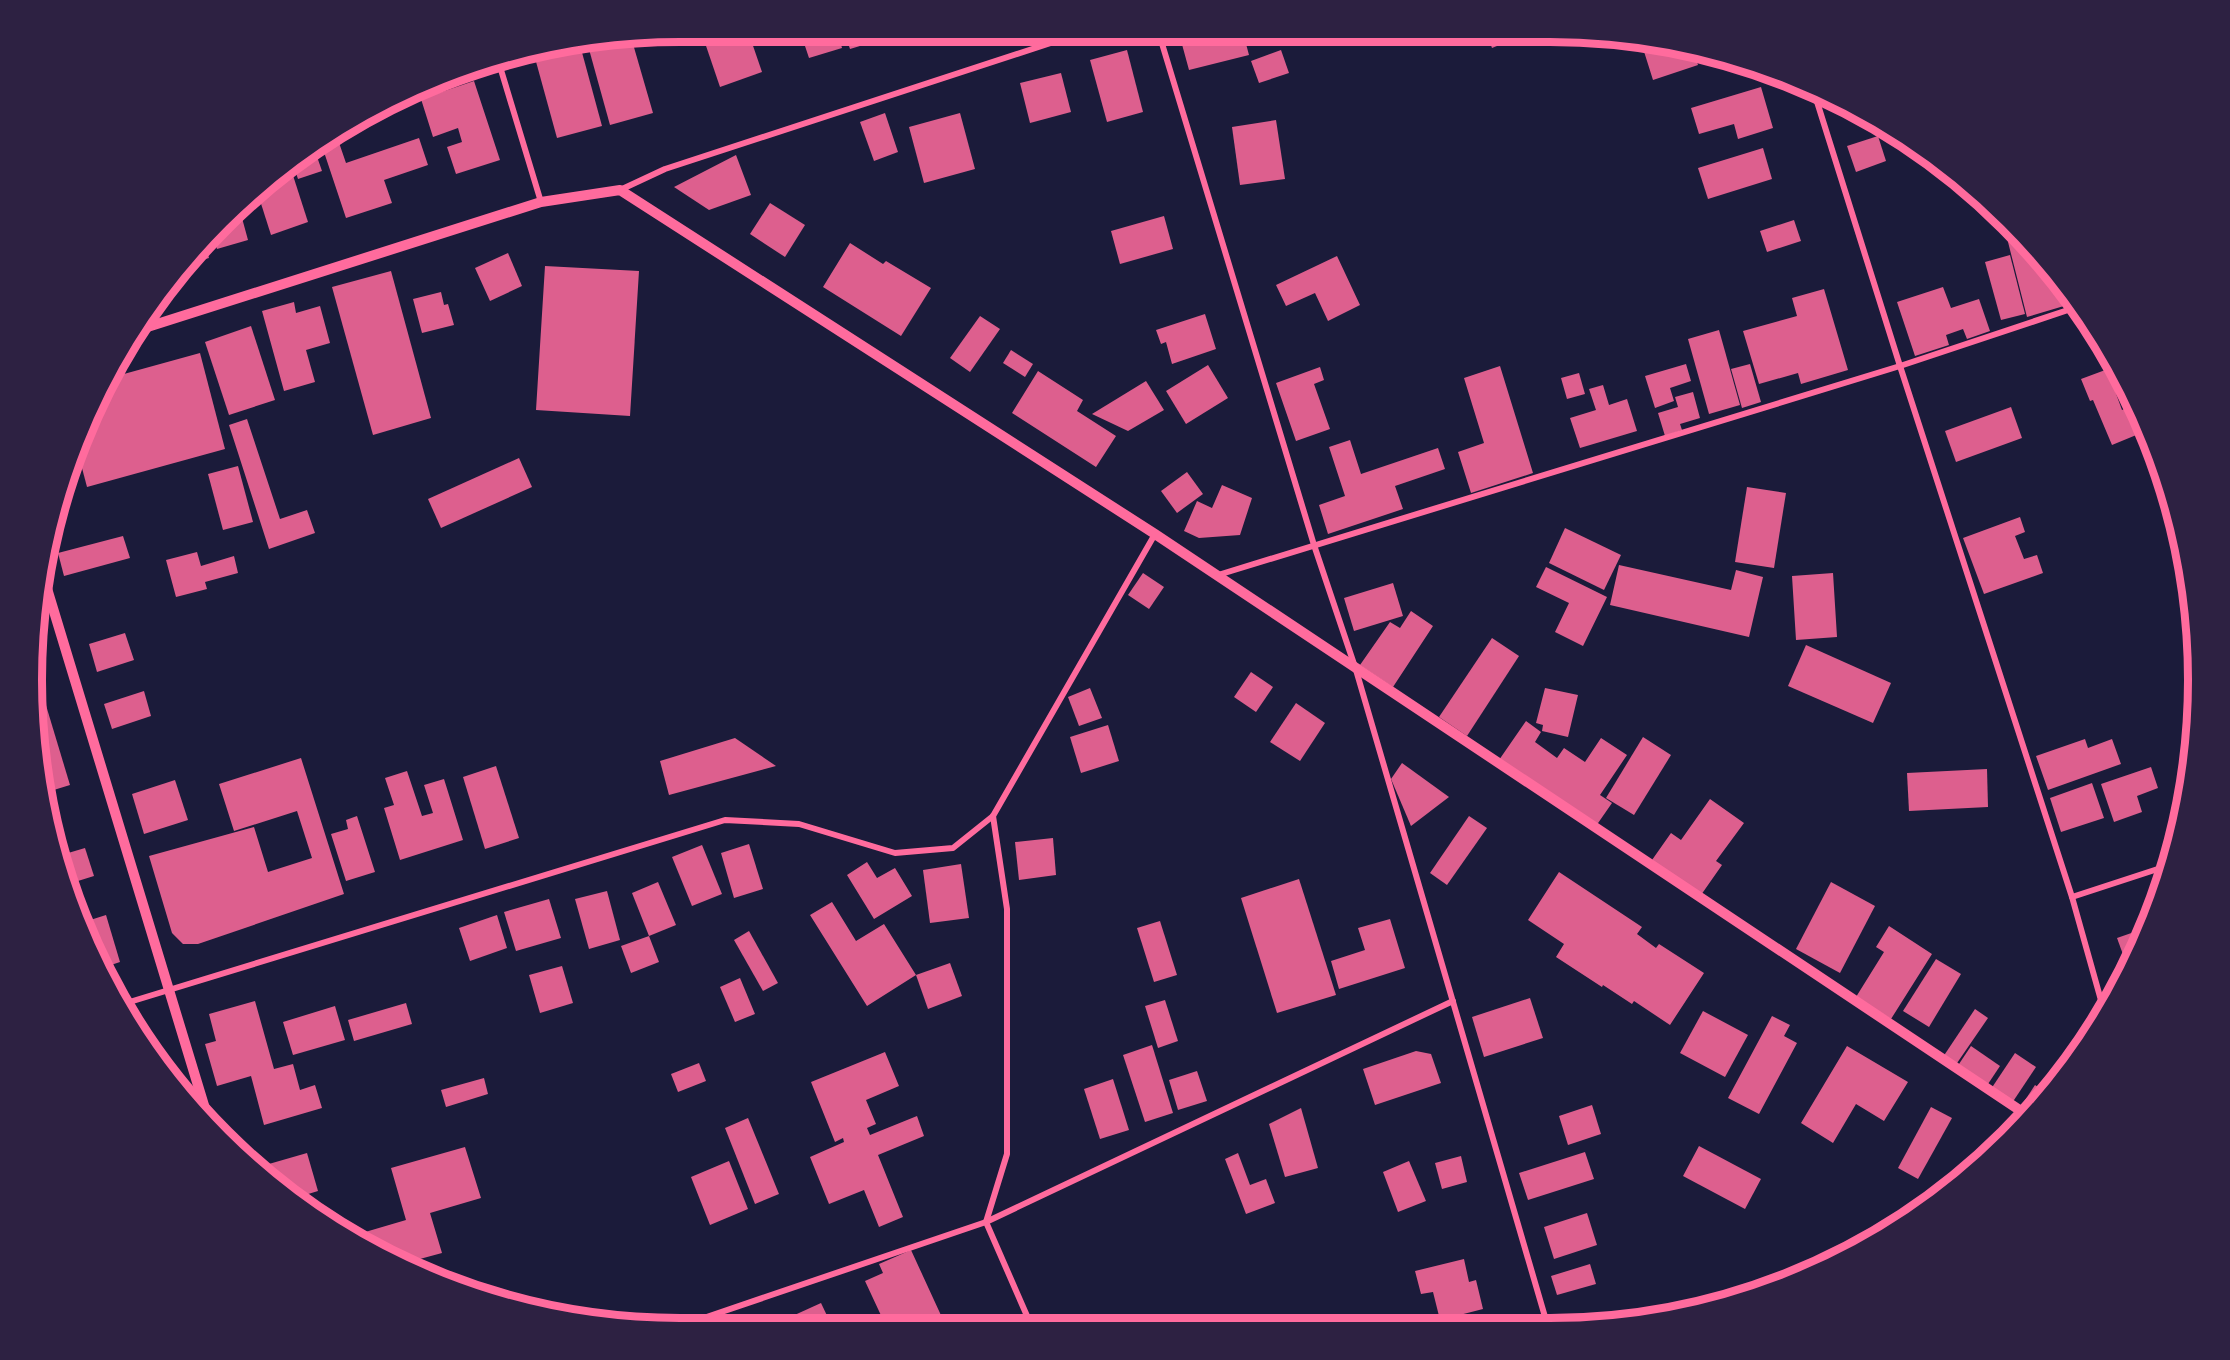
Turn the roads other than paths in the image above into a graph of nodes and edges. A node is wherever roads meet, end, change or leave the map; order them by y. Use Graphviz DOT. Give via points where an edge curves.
graph roads {
  1 [pos="1054,42"];
  2 [pos="1162,42"];
  3 [pos="501,68"];
  4 [pos="1817,101"];
  5 [pos="620,190"];
  6 [pos="542,202"];
  7 [pos="2069,310"];
  8 [pos="150,326"];
  9 [pos="1899,366"];
  10 [pos="1155,534"];
  11 [pos="1314,545"];
  12 [pos="1217,575"];
  13 [pos="48,591"];
  14 [pos="1356,670"];
  15 [pos="993,816"];
  16 [pos="2159,869"];
  17 [pos="2072,897"];
  18 [pos="170,990"];
  19 [pos="1453,1001"];
  20 [pos="129,1002"];
  21 [pos="2101,1002"];
  22 [pos="204,1105"];
  23 [pos="2021,1111"];
  24 [pos="986,1222"];
  25 [pos="705,1318"];
  26 [pos="1028,1318"];
  27 [pos="1545,1318"];
  1 -- 5 [label="street" via="665,169"];
  2 -- 11 [label="street"];
  3 -- 6 [label="street"];
  4 -- 9 [label="street"];
  5 -- 6 [label="street"];
  5 -- 10 [label="street"];
  6 -- 8 [label="street"];
  7 -- 9 [label="street"];
  9 -- 11 [label="street"];
  9 -- 17 [label="street"];
  10 -- 12 [label="street"];
  10 -- 15 [label="street"];
  11 -- 12 [label="street"];
  11 -- 14 [label="street"];
  12 -- 14 [label="street"];
  13 -- 18 [label="street"];
  14 -- 19 [label="street"];
  14 -- 23 [label="street"];
  15 -- 18 [label="street" via="952,848 895,853 799,824 725,820"];
  15 -- 24 [label="street" via="1007,909 1007,1154"];
  16 -- 17 [label="street"];
  17 -- 21 [label="street"];
  18 -- 20 [label="street"];
  18 -- 22 [label="street"];
  19 -- 24 [label="street"];
  19 -- 27 [label="street"];
  24 -- 25 [label="street"];
  24 -- 26 [label="street"];
}
